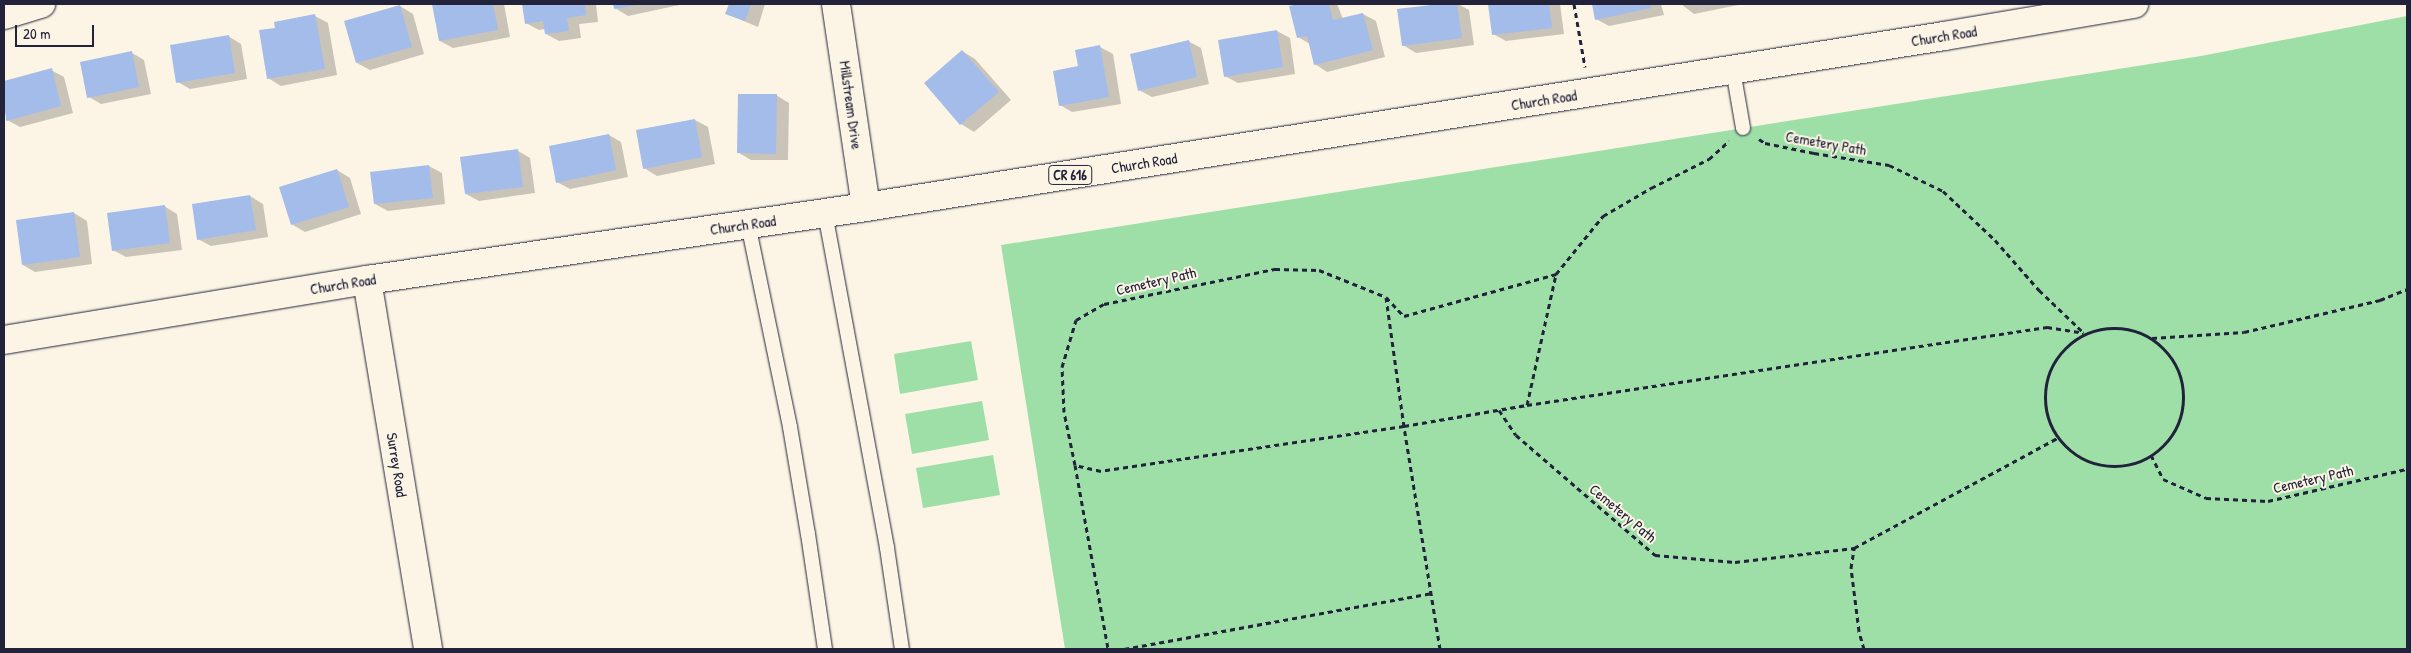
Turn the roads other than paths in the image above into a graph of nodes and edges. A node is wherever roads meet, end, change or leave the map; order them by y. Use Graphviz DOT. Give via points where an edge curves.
graph roads {
  1 [pos="42,4"];
  2 [pos="836,4"];
  3 [pos="2134,4"];
  4 [pos="4,15"];
  5 [pos="1733,70"];
  6 [pos="1743,128"];
  7 [pos="866,207"];
  8 [pos="825,213"];
  9 [pos="748,224"];
  10 [pos="367,280"];
  11 [pos="4,340"];
  12 [pos="428,649"];
  13 [pos="824,649"];
  14 [pos="902,649"];
  1 -- 4 [label="main road"];
  2 -- 7 [label="main road, Millstream Drive"];
  3 -- 5 [label="main road, Church Road / CR 616"];
  5 -- 6 [label="lane"];
  5 -- 7 [label="main road, Church Road / CR 616"];
  7 -- 8 [label="main road, Church Road / CR 616"];
  8 -- 9 [label="main road, Church Road / CR 616"];
  8 -- 14 [label="lane" via="887,548"];
  9 -- 10 [label="main road, Church Road / CR 616"];
  9 -- 13 [label="lane" via="790,427"];
  10 -- 11 [label="main road, Church Road / CR 616"];
  10 -- 12 [label="main road, Surrey Road"];
}
